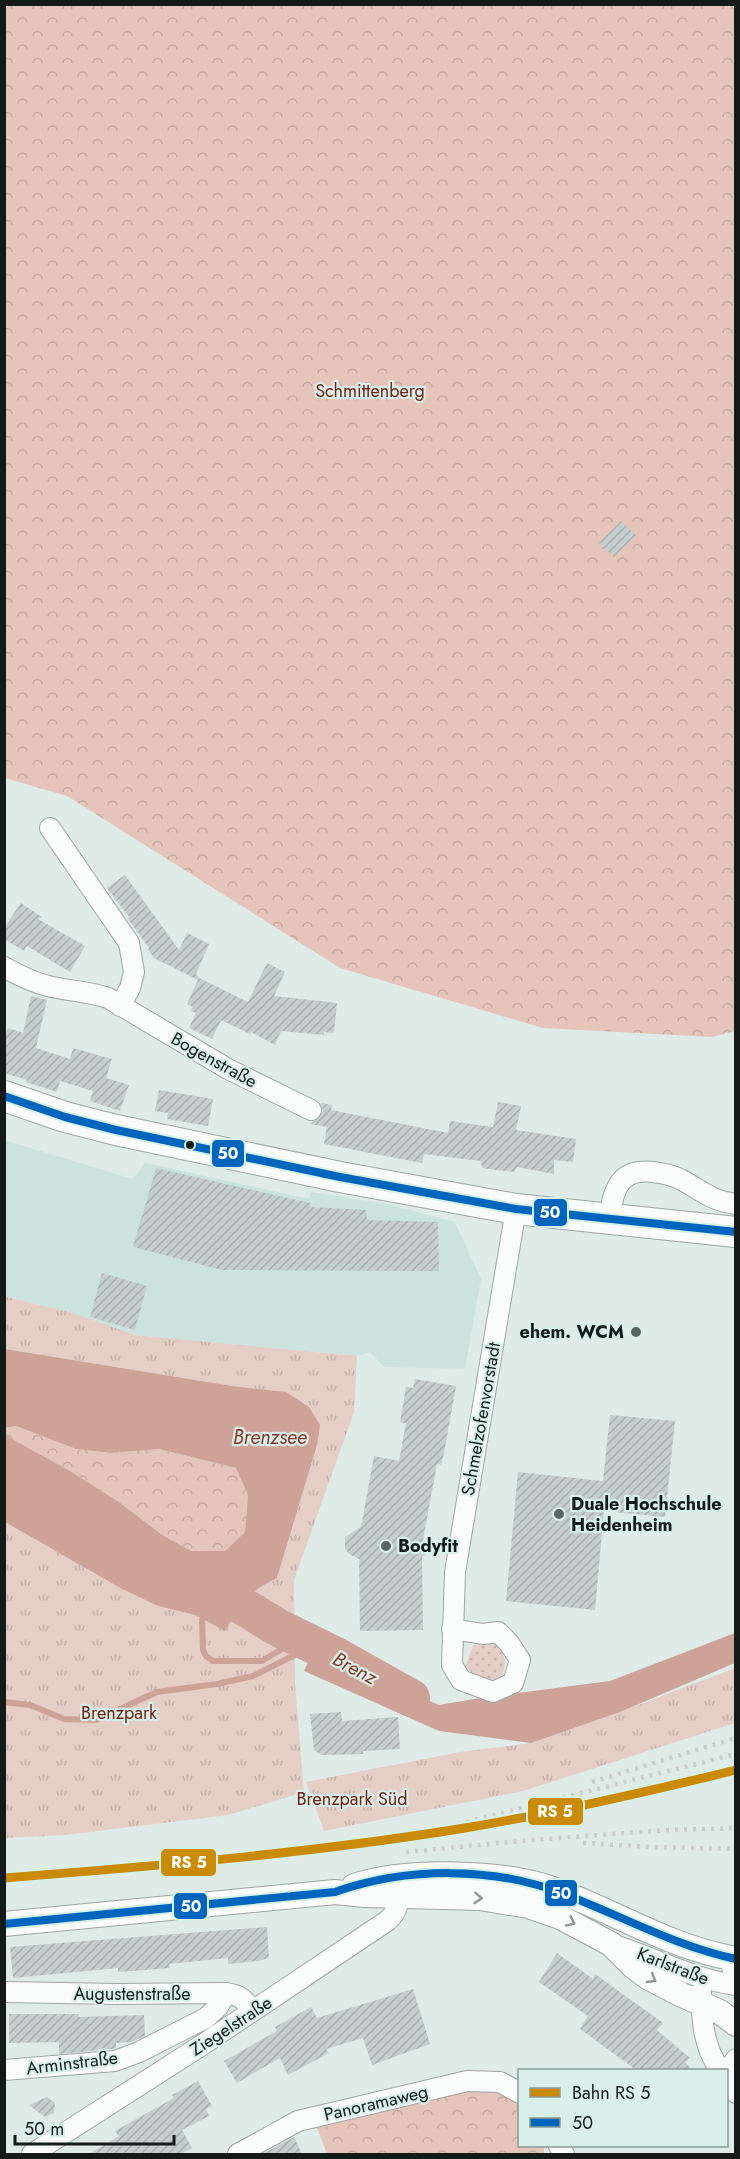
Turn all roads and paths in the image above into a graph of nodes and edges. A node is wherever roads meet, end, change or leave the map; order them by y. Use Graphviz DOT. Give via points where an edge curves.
graph roads {
  1 [pos="50,828"];
  2 [pos="4,967"];
  3 [pos="120,1005"];
  4 [pos="4,1096"];
  5 [pos="311,1110"];
  6 [pos="735,1204"];
  7 [pos="516,1209"];
  8 [pos="609,1220"];
  9 [pos="735,1232"];
  10 [pos="452,1629"];
  11 [pos="452,1665"];
  12 [pos="451,1689"];
  13 [pos="398,1886"];
  14 [pos="4,1924"];
  15 [pos="611,1944"];
  16 [pos="697,1951"];
  17 [pos="734,1963"];
  18 [pos="700,1979"];
  19 [pos="735,1985"];
  20 [pos="4,1992"];
  21 [pos="226,1993"];
  22 [pos="701,2003"];
  23 [pos="253,2012"];
  24 [pos="735,2024"];
  25 [pos="719,2069"];
  26 [pos="4,2070"];
  27 [pos="518,2092"];
  28 [pos="32,2154"];
  29 [pos="238,2154"];
  1 -- 3 [label="street" via="129,943 134,972"];
  2 -- 3 [label="street, Bogenstraße" via="31,981 99,995"];
  3 -- 5 [label="street, Bogenstraße" via="228,1069"];
  4 -- 7 [label="main road" via="65,1117 175,1143"];
  6 -- 8 [label="street" via="711,1199 666,1174 635,1172 616,1188"];
  7 -- 8 [label="main road"];
  7 -- 10 [label="street, Schmelzofenvorstadt" via="455,1572"];
  8 -- 9 [label="main road"];
  10 -- 11 [label="street, Schmelzofenvorstadt"];
  10 -- 11 [label="street" via="498,1632 520,1660 513,1683 493,1692 461,1680"];
  11 -- 12 [label="street, Schmelzofenvorstadt"];
  13 -- 14 [label="street"];
  13 -- 15 [label="street, one-way" via="520,1904 560,1917"];
  13 -- 16 [label="street" via="471,1876 539,1885"];
  13 -- 23 [label="street, Ziegelstraße" via="395,1915"];
  15 -- 18 [label="street, Karlstraße"];
  15 -- 22 [label="street, one-way" via="649,1978"];
  16 -- 17 [label="street"];
  16 -- 18 [label="street"];
  18 -- 19 [label="street, Karlstraße"];
  18 -- 22 [label="street"];
  20 -- 21 [label="street, Augustenstraße"];
  21 -- 23 [label="street" via="246,2001"];
  21 -- 26 [label="street, Arminstraße" via="207,2018 115,2061"];
  22 -- 24 [label="street"];
  22 -- 25 [label="street" via="706,2044"];
  23 -- 28 [label="street, Ziegelstraße"];
  27 -- 29 [label="street, Panoramaweg" via="500,2082 467,2081 298,2121"];
}
